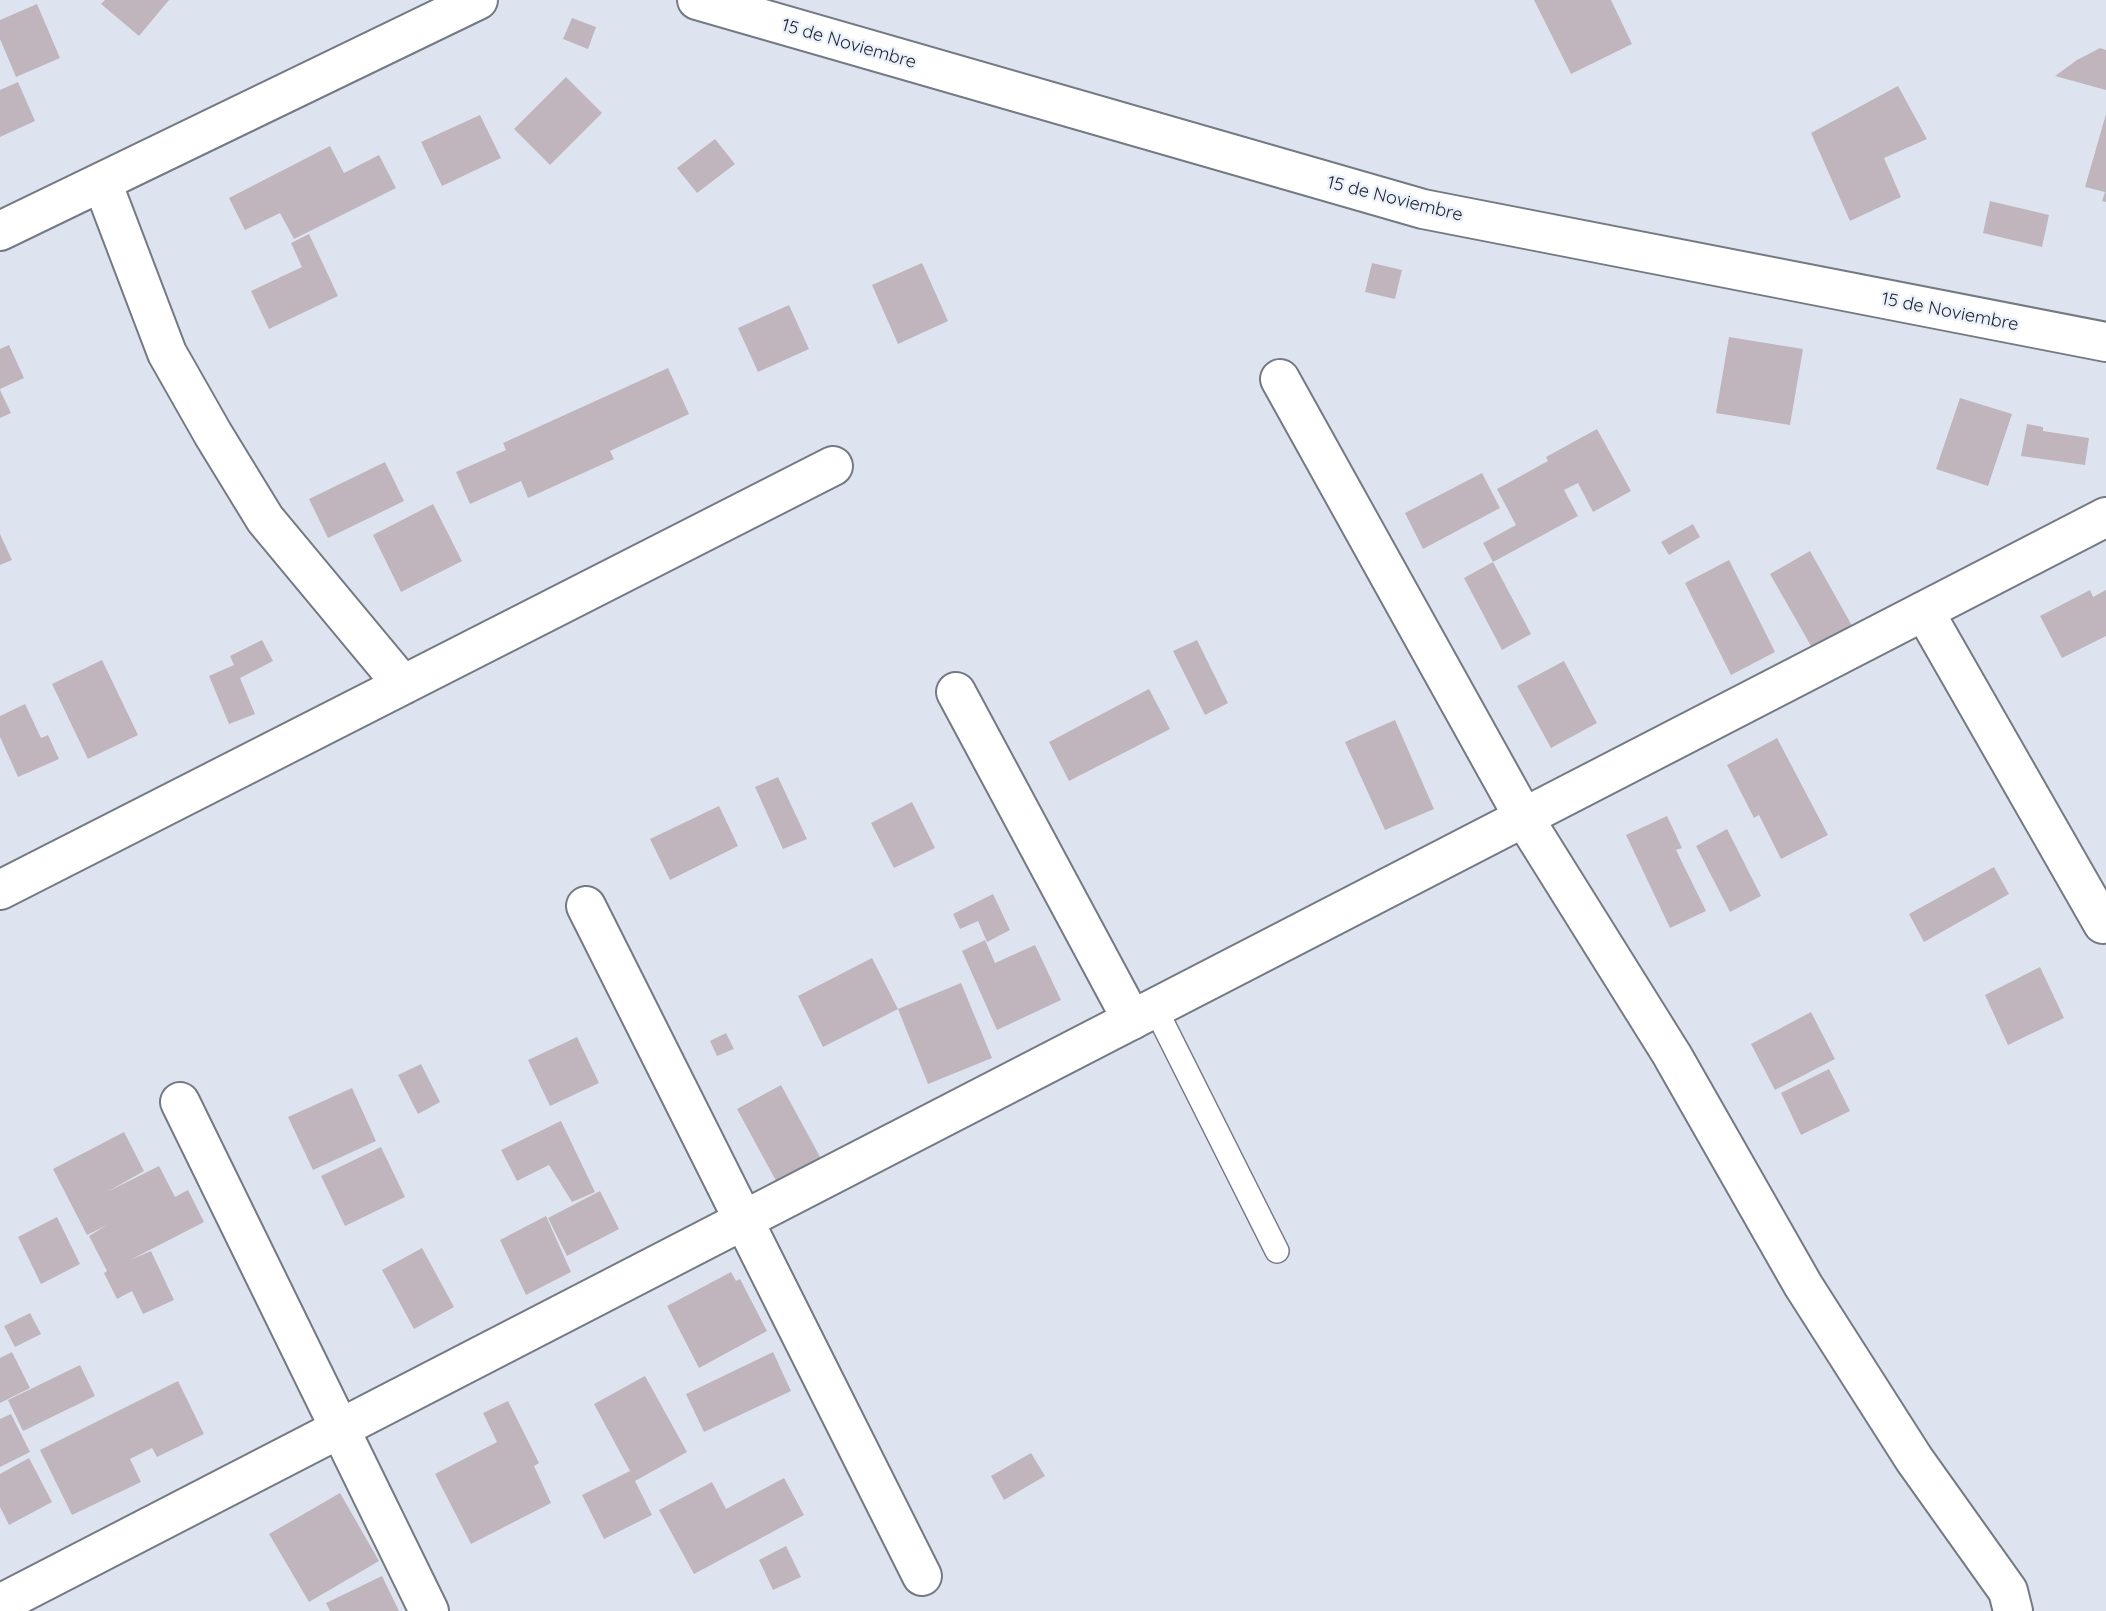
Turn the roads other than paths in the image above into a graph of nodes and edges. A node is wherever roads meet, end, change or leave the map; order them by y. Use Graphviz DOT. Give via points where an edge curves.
graph roads {
  1 [pos="478,0"];
  2 [pos="697,0"];
  3 [pos="102,182"];
  4 [pos="0,231"];
  5 [pos="2106,342"];
  6 [pos="1280,379"];
  7 [pos="832,466"];
  8 [pos="2106,517"];
  9 [pos="1924,611"];
  10 [pos="403,685"];
  11 [pos="956,692"];
  12 [pos="1524,818"];
  13 [pos="0,890"];
  14 [pos="586,906"];
  15 [pos="2103,924"];
  16 [pos="1143,1014"];
  17 [pos="180,1102"];
  18 [pos="743,1220"];
  19 [pos="1278,1251"];
  20 [pos="338,1429"];
  21 [pos="922,1576"];
  22 [pos="0,1604"];
  23 [pos="429,1611"];
  24 [pos="2013,1611"];
  1 -- 3 [label="street"];
  2 -- 5 [label="street, 15 de Noviembre" via="1423,209"];
  3 -- 4 [label="street"];
  3 -- 10 [label="street" via="167,352 213,434 265,519"];
  6 -- 12 [label="street"];
  7 -- 10 [label="street"];
  8 -- 9 [label="street"];
  9 -- 12 [label="street"];
  9 -- 15 [label="street"];
  10 -- 13 [label="street"];
  11 -- 16 [label="street"];
  12 -- 16 [label="street"];
  12 -- 24 [label="street" via="1672,1055 1803,1285 1914,1459 2008,1591"];
  14 -- 18 [label="street"];
  16 -- 18 [label="street"];
  16 -- 19 [label="lane"];
  17 -- 20 [label="street"];
  18 -- 20 [label="street"];
  18 -- 21 [label="street"];
  20 -- 22 [label="street"];
  20 -- 23 [label="street"];
}
